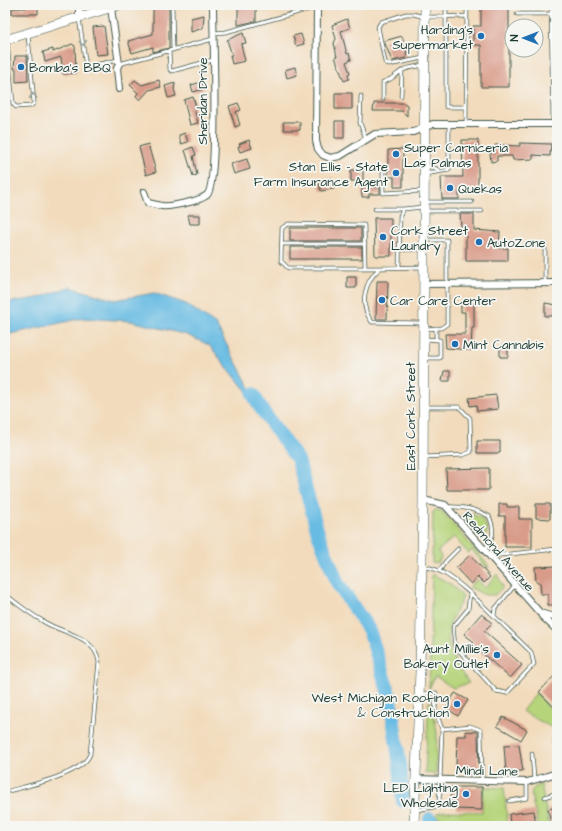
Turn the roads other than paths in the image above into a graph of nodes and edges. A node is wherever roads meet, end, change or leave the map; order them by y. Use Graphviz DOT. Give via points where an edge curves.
graph roads {
  1 [pos="79,5"];
  2 [pos="172,5"];
  3 [pos="213,5"];
  4 [pos="425,5"];
  5 [pos="446,5"];
  6 [pos="467,5"];
  7 [pos="551,5"];
  8 [pos="317,6"];
  9 [pos="115,7"];
  10 [pos="517,14"];
  11 [pos="551,14"];
  12 [pos="557,14"];
  13 [pos="446,16"];
  14 [pos="467,16"];
  15 [pos="425,17"];
  16 [pos="79,18"];
  17 [pos="552,33"];
  18 [pos="557,33"];
  19 [pos="28,34"];
  20 [pos="213,36"];
  21 [pos="6,40"];
  22 [pos="171,50"];
  23 [pos="213,60"];
  24 [pos="424,61"];
  25 [pos="118,62"];
  26 [pos="402,71"];
  27 [pos="119,89"];
  28 [pos="361,96"];
  29 [pos="401,96"];
  30 [pos="383,99"];
  31 [pos="466,107"];
  32 [pos="466,124"];
  33 [pos="555,124"];
  34 [pos="449,125"];
  35 [pos="424,129"];
  36 [pos="366,139"];
  37 [pos="424,170"];
  38 [pos="440,171"];
  39 [pos="383,172"];
  40 [pos="424,191"];
  41 [pos="144,192"];
  42 [pos="472,202"];
  43 [pos="424,207"];
  44 [pos="375,209"];
  45 [pos="403,209"];
  46 [pos="482,211"];
  47 [pos="282,244"];
  48 [pos="365,244"];
  49 [pos="424,245"];
  50 [pos="545,245"];
  51 [pos="400,250"];
  52 [pos="365,267"];
  53 [pos="424,267"];
  54 [pos="380,268"];
  55 [pos="399,268"];
  56 [pos="545,283"];
  57 [pos="557,283"];
  58 [pos="424,284"];
  59 [pos="447,284"];
  60 [pos="424,326"];
  61 [pos="436,328"];
  62 [pos="424,339"];
  63 [pos="436,340"];
  64 [pos="424,358"];
  65 [pos="423,407"];
  66 [pos="423,457"];
  67 [pos="423,500"];
  68 [pos="446,507"];
  69 [pos="458,549"];
  70 [pos="557,549"];
  71 [pos="484,550"];
  72 [pos="489,556"];
  73 [pos="422,567"];
  74 [pos="439,571"];
  75 [pos="515,585"];
  76 [pos="470,593"];
  77 [pos="5,594"];
  78 [pos="540,614"];
  79 [pos="494,616"];
  80 [pos="557,618"];
  81 [pos="557,630"];
  82 [pos="419,694"];
  83 [pos="442,729"];
  84 [pos="532,754"];
  85 [pos="557,772"];
  86 [pos="416,779"];
  87 [pos="534,779"];
  88 [pos="441,780"];
  89 [pos="482,780"];
  90 [pos="526,782"];
  91 [pos="5,792"];
  92 [pos="557,793"];
  93 [pos="545,797"];
  94 [pos="509,801"];
  95 [pos="414,811"];
  96 [pos="414,826"];
  1 -- 16 [label="street"];
  2 -- 22 [label="lane"];
  3 -- 20 [label="street, Sheridan Drive"];
  4 -- 15 [label="street, East Cork Street"];
  5 -- 13 [label="lane"];
  6 -- 14 [label="lane"];
  7 -- 11 [label="lane"];
  8 -- 20 [label="lane"];
  8 -- 36 [label="street" via="318,149 330,158 340,156"];
  9 -- 16 [label="street"];
  9 -- 25 [label="street"];
  10 -- 11 [label="lane"];
  11 -- 12 [label="lane"];
  11 -- 17 [label="lane"];
  13 -- 14 [label="lane"];
  13 -- 15 [label="lane"];
  13 -- 31 [label="lane" via="446,107"];
  14 -- 31 [label="lane"];
  15 -- 24 [label="street, East Cork Street"];
  15 -- 24 [label="lane" via="406,14 381,22 378,27 385,62 389,65"];
  16 -- 19 [label="street"];
  16 -- 25 [label="lane, one-way" via="86,67"];
  17 -- 18 [label="lane"];
  17 -- 33 [label="lane"];
  19 -- 21 [label="street"];
  21 -- 19 [label="lane, one-way" via="13,104 16,107 31,106 34,103"];
  20 -- 22 [label="lane"];
  20 -- 23 [label="street, Sheridan Drive"];
  22 -- 23 [label="lane" via="171,71"];
  22 -- 25 [label="lane"];
  23 -- 41 [label="street, Sheridan Drive" via="214,159 213,177 207,195 169,205 148,203"];
  24 -- 26 [label="lane"];
  24 -- 35 [label="street, East Cork Street"];
  25 -- 27 [label="street"];
  26 -- 29 [label="lane"];
  26 -- 30 [label="lane" via="392,80 383,82"];
  28 -- 36 [label="lane" via="360,123"];
  31 -- 32 [label="lane"];
  32 -- 33 [label="street"];
  32 -- 34 [label="street"];
  34 -- 35 [label="street" via="433,124"];
  34 -- 38 [label="lane" via="449,170"];
  35 -- 36 [label="street" via="375,134"];
  35 -- 37 [label="street, East Cork Street"];
  37 -- 38 [label="lane" via="433,174"];
  37 -- 38 [label="lane" via="433,167"];
  37 -- 40 [label="street, East Cork Street"];
  39 -- 40 [label="lane" via="384,193"];
  40 -- 43 [label="street, East Cork Street"];
  42 -- 43 [label="lane"];
  43 -- 45 [label="lane"];
  43 -- 46 [label="lane"];
  43 -- 49 [label="street, East Cork Street"];
  44 -- 45 [label="lane"];
  45 -- 51 [label="lane" via="400,216"];
  47 -- 48 [label="lane"];
  47 -- 48 [label="lane" via="282,228 288,224 364,224"];
  47 -- 52 [label="lane" via="281,261 288,268"];
  48 -- 52 [label="lane"];
  49 -- 51 [label="lane"];
  49 -- 53 [label="street, East Cork Street"];
  49 -- 59 [label="lane" via="447,240"];
  50 -- 56 [label="lane"];
  51 -- 55 [label="lane"];
  52 -- 54 [label="lane"];
  53 -- 55 [label="lane"];
  53 -- 58 [label="street, East Cork Street"];
  54 -- 55 [label="lane"];
  54 -- 60 [label="lane" via="365,288 365,310 372,322"];
  56 -- 57 [label="street"];
  56 -- 59 [label="street"];
  58 -- 59 [label="street"];
  58 -- 60 [label="street, East Cork Street"];
  59 -- 61 [label="lane" via="447,324"];
  60 -- 61 [label="lane"];
  60 -- 62 [label="street, East Cork Street"];
  61 -- 63 [label="lane"];
  62 -- 63 [label="lane"];
  62 -- 64 [label="street, East Cork Street"];
  63 -- 64 [label="lane" via="440,340 440,358"];
  64 -- 65 [label="street, East Cork Street"];
  65 -- 66 [label="street, East Cork Street"];
  65 -- 66 [label="lane" via="460,407 470,418 471,452 463,455"];
  66 -- 67 [label="street, East Cork Street"];
  67 -- 68 [label="street, Redmond Avenue"];
  67 -- 73 [label="street, East Cork Street"];
  68 -- 71 [label="street, Redmond Avenue"];
  68 -- 71 [label="lane" via="471,508 489,516 493,536"];
  69 -- 74 [label="lane"];
  70 -- 72 [label="lane"];
  71 -- 72 [label="street, Redmond Avenue"];
  72 -- 75 [label="street, Redmond Avenue"];
  73 -- 74 [label="lane"];
  73 -- 82 [label="street, East Cork Street"];
  74 -- 76 [label="lane" via="454,579"];
  75 -- 78 [label="street, Redmond Avenue"];
  75 -- 79 [label="lane" via="495,609"];
  76 -- 79 [label="lane"];
  76 -- 79 [label="lane" via="468,609 453,627 455,646 496,691 508,693 534,664 531,652"];
  77 -- 91 [label="lane" via="46,623 83,639 95,651 99,662 90,754 86,762 68,773"];
  78 -- 80 [label="street"];
  78 -- 81 [label="street"];
  82 -- 83 [label="lane" via="436,693 435,710"];
  82 -- 86 [label="street, East Cork Street"];
  83 -- 88 [label="lane"];
  83 -- 89 [label="lane" via="470,726 481,730"];
  84 -- 87 [label="lane"];
  85 -- 87 [label="street, Mindi Lane"];
  86 -- 88 [label="street, Mindi Lane"];
  86 -- 95 [label="street, East Cork Street"];
  87 -- 90 [label="street, Mindi Lane"];
  88 -- 89 [label="street, Mindi Lane"];
  88 -- 95 [label="lane" via="439,806"];
  89 -- 90 [label="street, Mindi Lane"];
  90 -- 94 [label="lane" via="527,798"];
  92 -- 93 [label="lane"];
  95 -- 96 [label="street, East Cork Street"];
}
